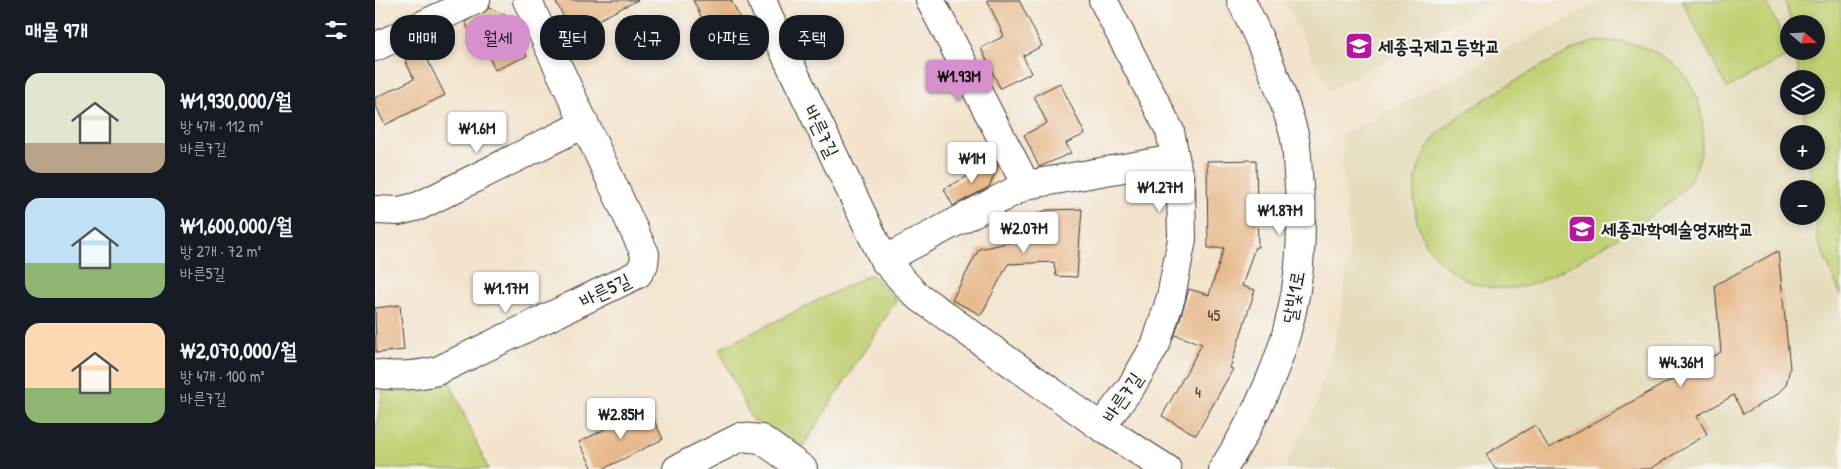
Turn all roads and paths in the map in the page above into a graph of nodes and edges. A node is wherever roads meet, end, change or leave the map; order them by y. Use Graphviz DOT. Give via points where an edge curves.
graph roads {
  1 [pos="476,0"];
  2 [pos="527,0"];
  3 [pos="763,0"];
  4 [pos="929,0"];
  5 [pos="1103,0"];
  6 [pos="1241,0"];
  7 [pos="375,47"];
  8 [pos="584,124"];
  9 [pos="1175,159"];
  10 [pos="1026,185"];
  11 [pos="375,210"];
  12 [pos="884,260"];
  13 [pos="375,374"];
  14 [pos="1101,427"];
  15 [pos="677,469"];
  16 [pos="803,469"];
  17 [pos="1167,469"];
  18 [pos="1223,469"];
  1 -- 7 [label="street"];
  2 -- 8 [label="street, 바른5길"];
  3 -- 12 [label="street, 바른7길" via="777,37"];
  4 -- 10 [label="street"];
  5 -- 9 [label="street, 바른7길" via="1169,131"];
  6 -- 18 [label="street, 달빛1로" via="1263,44 1294,135 1302,223 1293,313 1279,359 1265,396"];
  8 -- 11 [label="street" via="419,206 399,211"];
  8 -- 13 [label="street, 바른5길" via="645,254 638,274 437,371 416,376"];
  9 -- 10 [label="street"];
  9 -- 14 [label="street, 바른7길" via="1181,189 1182,239 1171,297 1156,344"];
  10 -- 12 [label="street"];
  12 -- 14 [label="street, 바른7길" via="915,294"];
  14 -- 17 [label="street"];
  15 -- 16 [label="street" via="741,437 761,439"];
}
